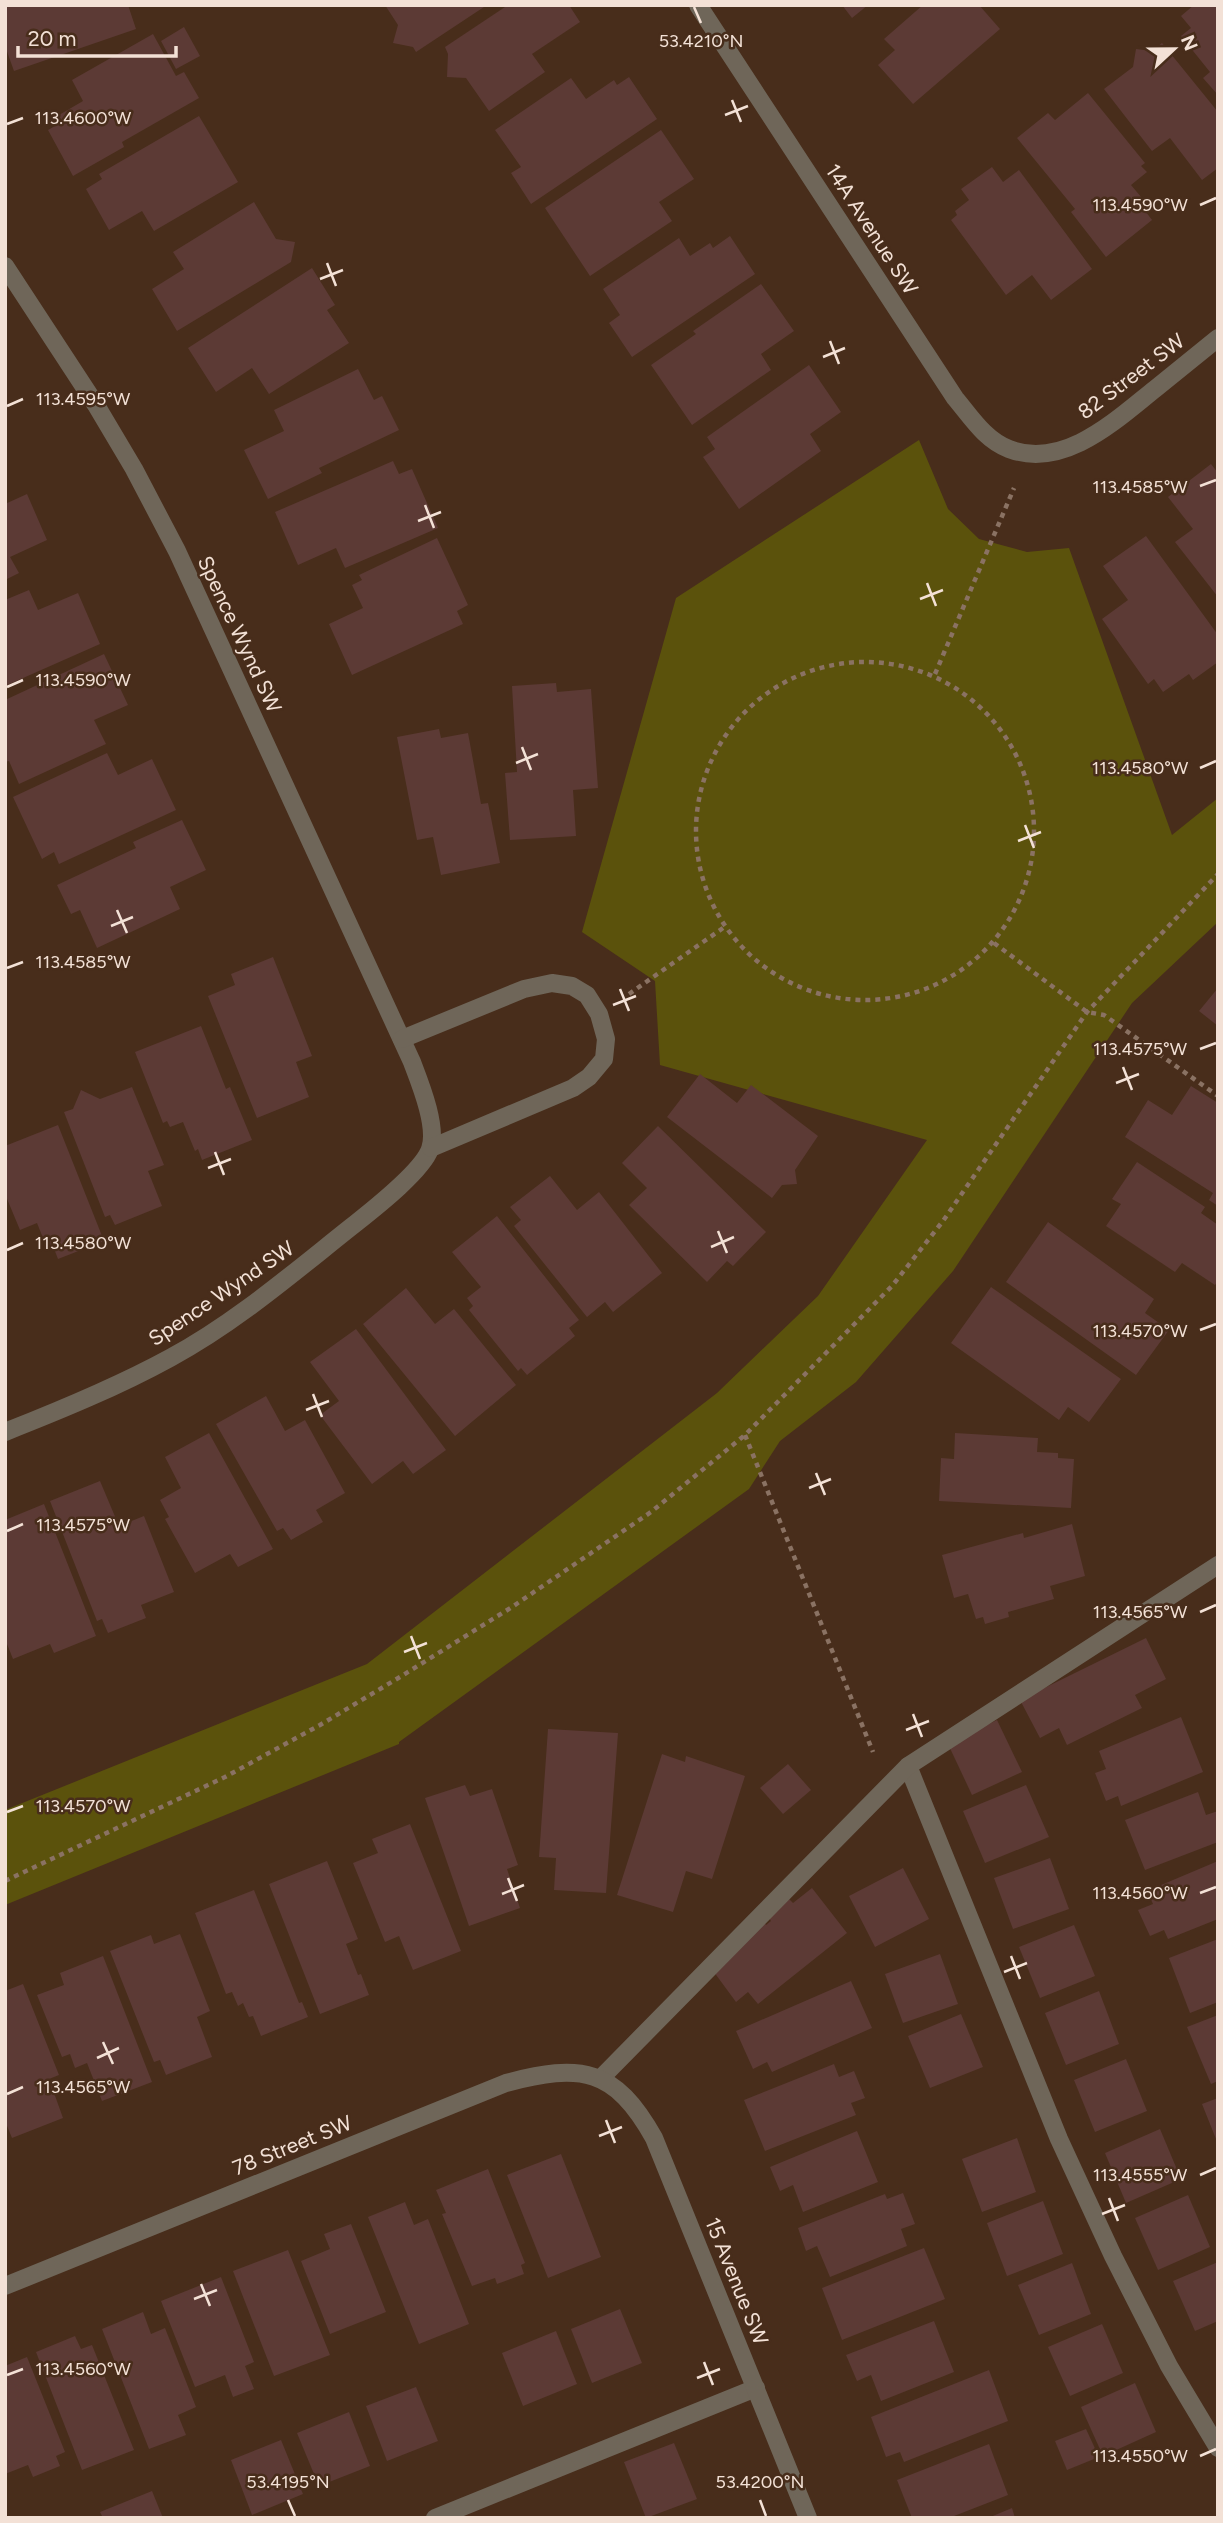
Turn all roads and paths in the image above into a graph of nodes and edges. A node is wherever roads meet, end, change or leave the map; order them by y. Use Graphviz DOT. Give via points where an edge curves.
graph roads {
  1 [pos="698,5"];
  2 [pos="5,265"];
  3 [pos="1218,338"];
  4 [pos="1029,453"];
  5 [pos="935,674"];
  6 [pos="1218,874"];
  7 [pos="723,928"];
  8 [pos="994,943"];
  9 [pos="1087,1012"];
  10 [pos="599,1014"];
  11 [pos="402,1039"];
  12 [pos="1218,1096"];
  13 [pos="431,1148"];
  14 [pos="5,1432"];
  15 [pos="745,1435"];
  16 [pos="1218,1566"];
  17 [pos="908,1766"];
  18 [pos="887,1788"];
  19 [pos="5,1881"];
  20 [pos="601,2078"];
  21 [pos="5,2286"];
  22 [pos="756,2388"];
  23 [pos="1218,2448"];
  24 [pos="435,2518"];
  25 [pos="808,2518"];
  1 -- 4 [label="street, 14A Avenue SW" via="955,398 992,440"];
  2 -- 11 [label="street, Spence Wynd SW" via="134,469 177,551"];
  3 -- 4 [label="street, 82 Street SW" via="1097,433 1055,452"];
  4 -- 5 [label="path"];
  5 -- 7 [label="path" via="876,660 821,666 769,689 729,728 702,778 694,834 704,889"];
  5 -- 8 [label="path" via="977,702 1012,744 1031,792 1035,845 1022,897"];
  6 -- 9 [label="path"];
  7 -- 8 [label="path" via="769,972 813,994 863,1002 912,995 935,985 957,975"];
  7 -- 10 [label="path"];
  8 -- 9 [label="path"];
  9 -- 12 [label="path" via="1104,1015"];
  9 -- 15 [label="path" via="943,1221 892,1286"];
  10 -- 11 [label="street" via="587,995 572,986 552,983 524,989"];
  10 -- 13 [label="street, Spence Wynd SW" via="606,1039 604,1059 589,1077"];
  11 -- 13 [label="street, Spence Wynd SW" via="424,1092"];
  13 -- 14 [label="street, Spence Wynd SW" via="422,1164 375,1208 226,1322 172,1357 112,1387"];
  15 -- 18 [label="path"];
  15 -- 19 [label="path" via="651,1512 400,1677 225,1777"];
  16 -- 17 [label="street"];
  17 -- 18 [label="street"];
  17 -- 23 [label="street" via="1059,2139 1163,2353"];
  18 -- 20 [label="street"];
  20 -- 21 [label="street, 78 Street SW" via="561,2072 506,2083"];
  20 -- 22 [label="street, 15 Avenue SW" via="632,2103 654,2138"];
  22 -- 24 [label="street"];
  22 -- 25 [label="street, 15 Avenue SW"];
}
